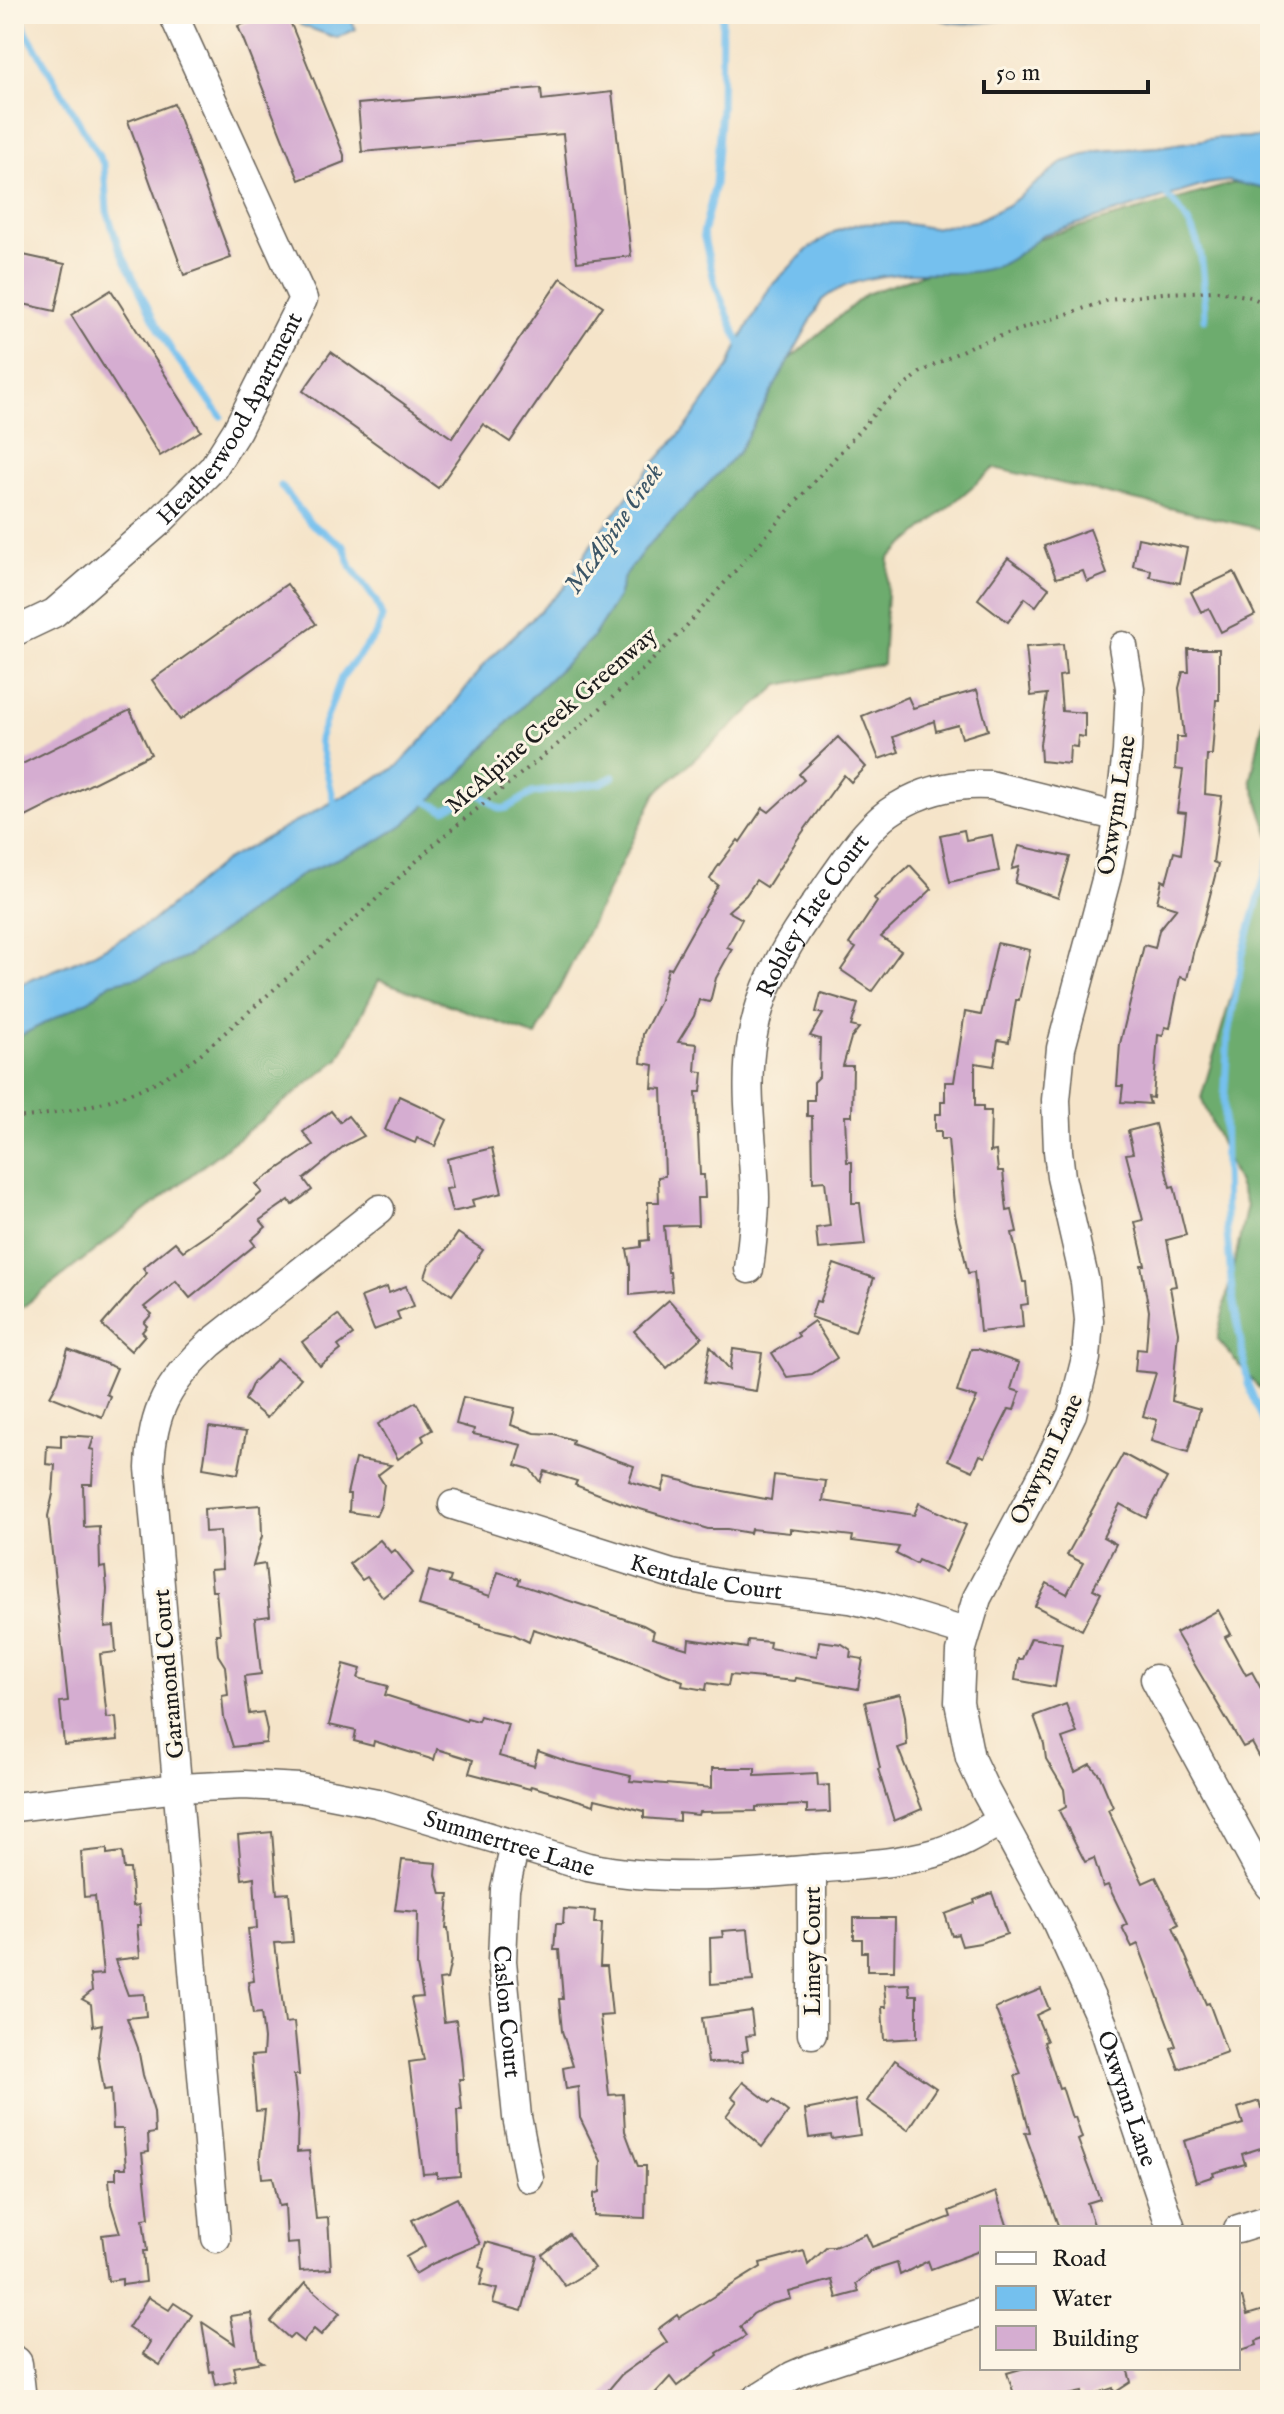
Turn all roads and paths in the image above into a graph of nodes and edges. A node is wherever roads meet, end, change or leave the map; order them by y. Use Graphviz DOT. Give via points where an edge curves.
graph roads {
  1 [pos="173,14"];
  2 [pos="1270,306"];
  3 [pos="14,632"];
  4 [pos="1123,646"];
  5 [pos="1119,817"];
  6 [pos="14,1118"];
  7 [pos="380,1209"];
  8 [pos="749,1269"];
  9 [pos="453,1505"];
  10 [pos="965,1632"];
  11 [pos="1155,1679"];
  12 [pos="178,1788"];
  13 [pos="14,1807"];
  14 [pos="1001,1821"];
  15 [pos="515,1845"];
  16 [pos="812,1869"];
  17 [pos="1270,1886"];
  18 [pos="812,2034"];
  19 [pos="529,2178"];
  20 [pos="1270,2219"];
  21 [pos="1170,2226"];
  22 [pos="1240,2228"];
  23 [pos="216,2238"];
  24 [pos="980,2313"];
  25 [pos="14,2364"];
  26 [pos="18,2400"];
  27 [pos="754,2400"];
  1 -- 3 [label="street, Heatherwood Apartment" via="303,299 213,468 54,613"];
  2 -- 6 [label="path, McAlpine Creek Greenway" via="1218,291 1109,300 971,346 921,372 881,406 673,641 183,1067 142,1090 72,1110"];
  4 -- 5 [label="street, Oxwynn Lane" via="1130,688"];
  5 -- 8 [label="street, Robley Tate Court" via="971,784 923,794 872,827 800,925 761,1001 749,1079 755,1198"];
  5 -- 10 [label="street, Oxwynn Lane" via="1061,1048 1056,1100 1061,1177 1085,1282 1086,1358 1072,1414 977,1598"];
  7 -- 12 [label="street, Garamond Court" via="201,1352 169,1391 156,1418 150,1468"];
  9 -- 10 [label="street, Kentdale Court" via="672,1574 850,1599"];
  10 -- 14 [label="street, Oxwynn Lane" via="958,1683 965,1739"];
  11 -- 17 [label="street"];
  12 -- 13 [label="street, Summertree Lane"];
  12 -- 15 [label="street, Summertree Lane" via="312,1790 377,1803"];
  12 -- 23 [label="street, Garamond Court"];
  14 -- 16 [label="street, Summertree Lane" via="936,1853"];
  14 -- 21 [label="street, Oxwynn Lane" via="1088,1987"];
  15 -- 16 [label="street, Summertree Lane" via="616,1873 698,1877"];
  15 -- 19 [label="street, Caslon Court" via="505,1889 502,1961 517,2117"];
  16 -- 18 [label="street, Limey Court"];
  20 -- 22 [label="street"];
  24 -- 27 [label="street" via="808,2369"];
  25 -- 26 [label="main road"];
}
